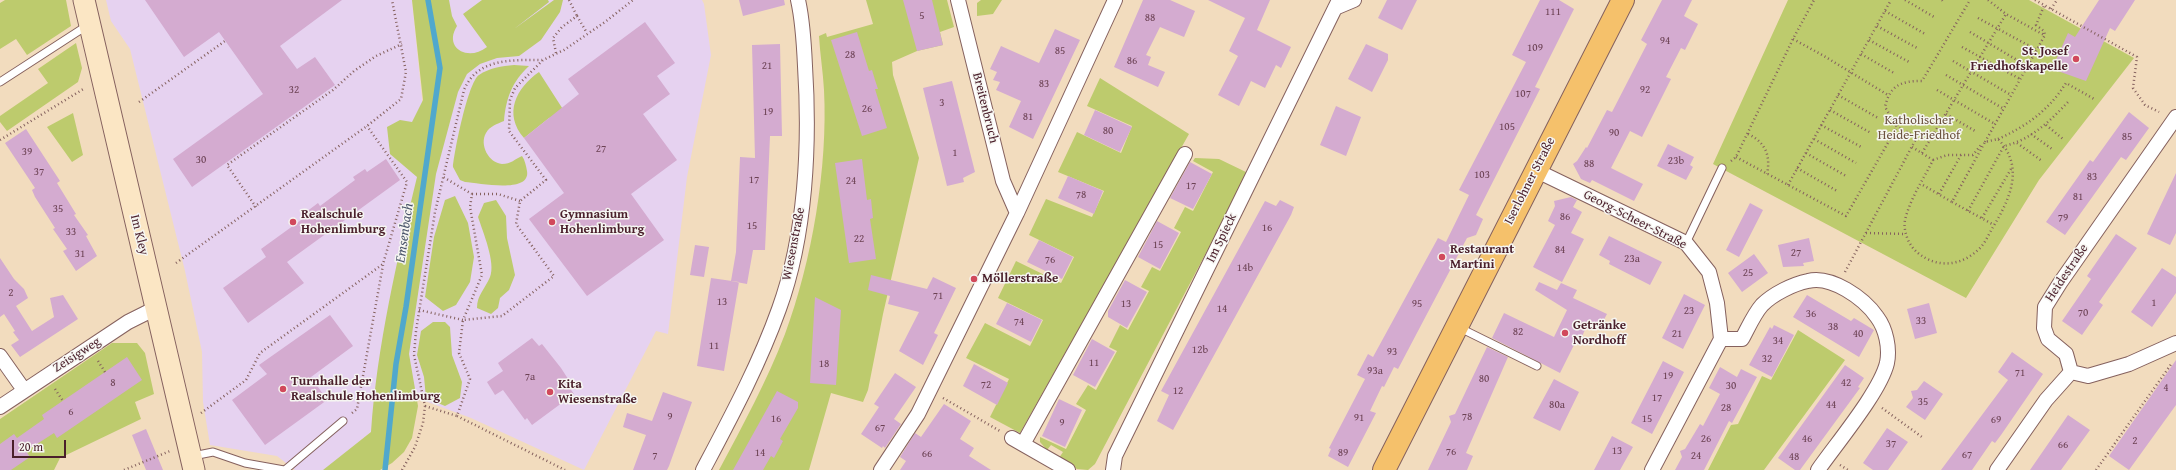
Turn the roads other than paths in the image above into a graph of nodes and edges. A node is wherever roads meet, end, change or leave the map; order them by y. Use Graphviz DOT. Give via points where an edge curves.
graph roads {
  1 [pos="84,0"];
  2 [pos="798,0"];
  3 [pos="958,0"];
  4 [pos="1115,0"];
  5 [pos="1354,0"];
  6 [pos="1623,0"];
  7 [pos="1337,4"];
  8 [pos="90,24"];
  9 [pos="0,82"];
  10 [pos="2174,119"];
  11 [pos="1185,154"];
  12 [pos="1722,168"];
  13 [pos="1535,170"];
  14 [pos="1018,213"];
  15 [pos="1686,243"];
  16 [pos="156,308"];
  17 [pos="1456,326"];
  18 [pos="1721,339"];
  19 [pos="2176,343"];
  20 [pos="0,356"];
  21 [pos="1537,366"];
  22 [pos="2071,372"];
  23 [pos="24,390"];
  24 [pos="0,407"];
  25 [pos="343,421"];
  26 [pos="191,456"];
  27 [pos="285,470"];
  28 [pos="703,470"];
  29 [pos="881,470"];
  30 [pos="1068,470"];
  31 [pos="1113,470"];
  32 [pos="1384,470"];
  33 [pos="1652,470"];
  34 [pos="1818,470"];
  35 [pos="1997,470"];
  1 -- 8 [label="street, Im Kley"];
  2 -- 28 [label="street, Wiesenstraße" via="808,101 808,152 791,265 780,308 758,361"];
  3 -- 14 [label="street, Breitenbruch" via="1003,181"];
  4 -- 14 [label="street"];
  5 -- 7 [label="street, Im Spieck"];
  6 -- 13 [label="main road, Iserlohner Straße"];
  7 -- 31 [label="street, Im Spieck" via="1115,456"];
  8 -- 9 [label="lane"];
  8 -- 16 [label="street, Im Kley"];
  10 -- 22 [label="street, Heidestraße" via="2045,307 2044,328 2048,339 2066,354"];
  11 -- 30 [label="street" via="1018,441"];
  12 -- 15 [label="lane"];
  13 -- 15 [label="street, Georg-Scheer-Straße"];
  13 -- 17 [label="main road, Iserlohner Straße"];
  14 -- 29 [label="street" via="918,414"];
  15 -- 18 [label="street, Georg-Scheer-Straße" via="1709,272 1717,303"];
  16 -- 23 [label="street, Zeisigweg" via="128,322"];
  16 -- 26 [label="street, Im Kley"];
  17 -- 21 [label="lane"];
  17 -- 32 [label="main road, Iserlohner Straße"];
  18 -- 33 [label="street"];
  18 -- 34 [label="street" via="1742,339 1762,305 1785,290 1808,280 1838,284 1877,317 1885,333 1887,363 1876,387"];
  19 -- 22 [label="street" via="2129,364 2088,376"];
  20 -- 23 [label="street"];
  22 -- 35 [label="street" via="2046,400"];
  23 -- 24 [label="street, Zeisigweg"];
  25 -- 27 [label="lane"];
  26 -- 27 [label="lane" via="213,452 245,463"];
}
